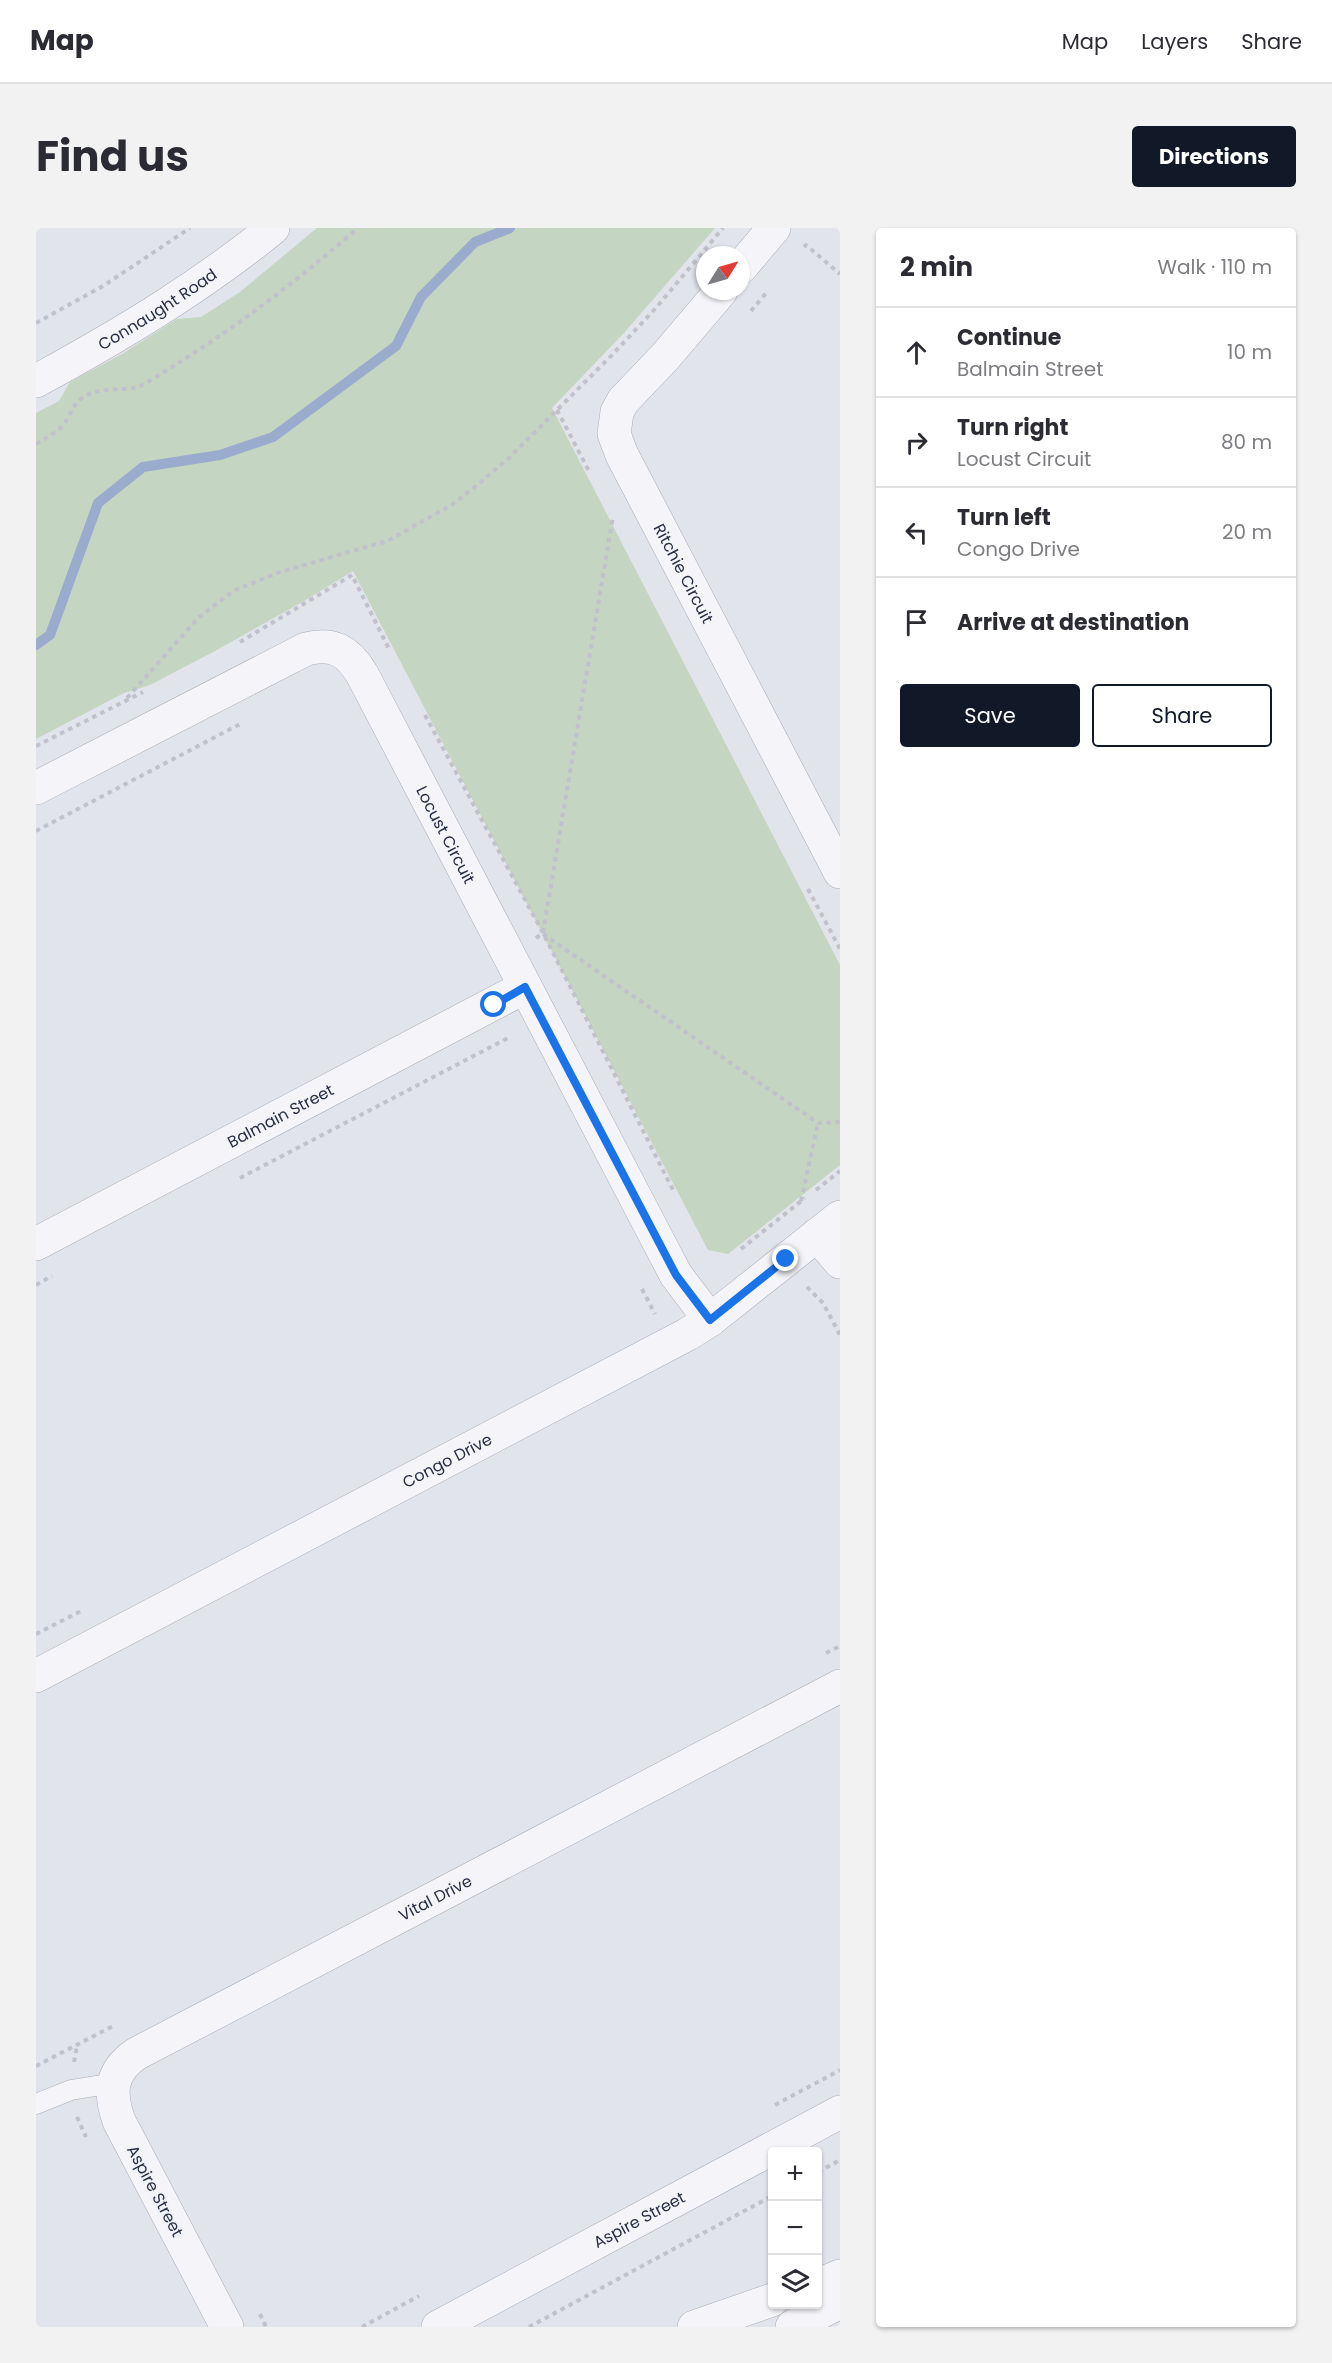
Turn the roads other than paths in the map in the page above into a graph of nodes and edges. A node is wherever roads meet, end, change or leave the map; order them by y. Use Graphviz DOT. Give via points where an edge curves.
graph roads {
  1 [pos="273,228"];
  2 [pos="774,228"];
  3 [pos="750,256"];
  4 [pos="713,300"];
  5 [pos="36,381"];
  6 [pos="36,788"];
  7 [pos="840,872"];
  8 [pos="525,987"];
  9 [pos="829,1226"];
  10 [pos="36,1244"];
  11 [pos="840,1262"];
  12 [pos="710,1320"];
  13 [pos="36,1676"];
  14 [pos="840,1686"];
  15 [pos="114,2083"];
  16 [pos="36,2104"];
  17 [pos="840,2112"];
  18 [pos="840,2276"];
  19 [pos="822,2283"];
  20 [pos="768,2301"];
  21 [pos="840,2302"];
  22 [pos="227,2327"];
  23 [pos="438,2327"];
  24 [pos="694,2327"];
  25 [pos="792,2327"];
  1 -- 5 [label="street, Connaught Road" via="153,314"];
  2 -- 3 [label="street"];
  4 -- 7 [label="street, Ritchie Circuit" via="623,401 614,434"];
  6 -- 8 [label="street, Locust Circuit" via="306,649 335,648 354,661 362,674"];
  8 -- 10 [label="street, Balmain Street"];
  8 -- 12 [label="street, Locust Circuit" via="664,1254"];
  9 -- 11 [label="street"];
  9 -- 12 [label="street, Congo Drive"];
  12 -- 13 [label="street, Congo Drive" via="671,1344"];
  14 -- 15 [label="street, Vital Drive" via="136,2054 124,2062"];
  15 -- 16 [label="lane" via="71,2090"];
  15 -- 22 [label="street, Aspire Street" via="112,2095 119,2121"];
  17 -- 23 [label="street, Aspire Street"];
  18 -- 19 [label="street"];
  20 -- 24 [label="street"];
  21 -- 25 [label="street"];
}
